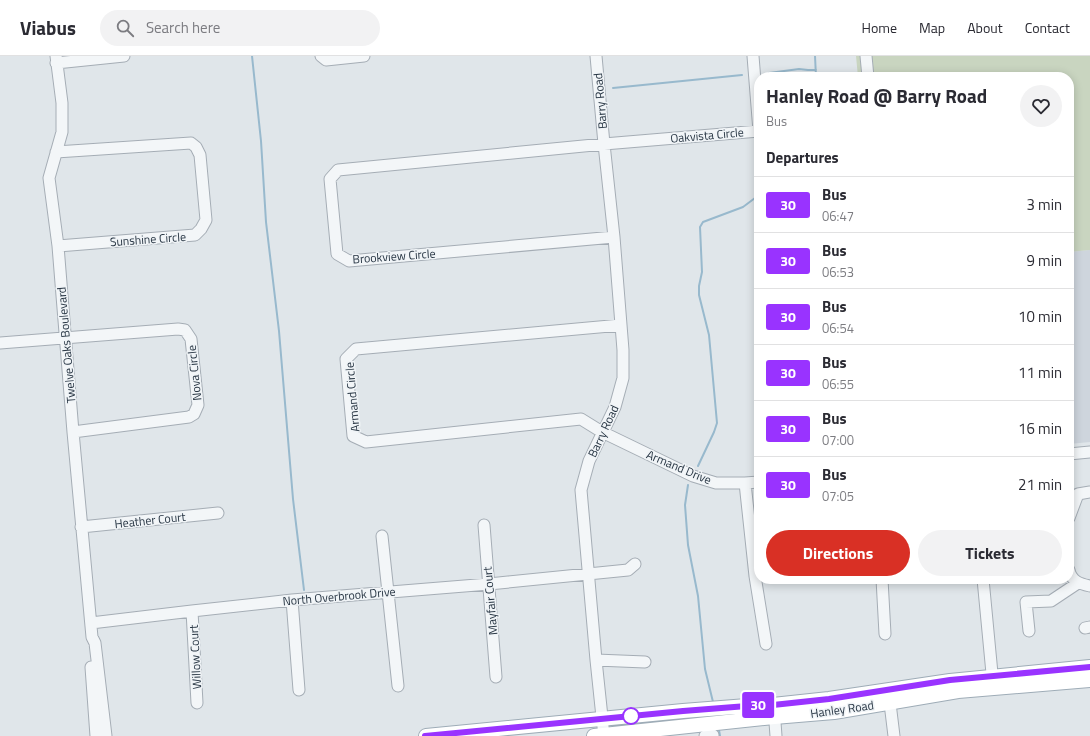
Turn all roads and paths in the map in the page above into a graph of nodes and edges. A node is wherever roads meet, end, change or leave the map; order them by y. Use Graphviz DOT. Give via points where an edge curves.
graph roads {
  1 [pos="124,56"];
  2 [pos="322,56"];
  3 [pos="364,56"];
  4 [pos="596,56"];
  5 [pos="753,56"];
  6 [pos="866,56"];
  7 [pos="56,59"];
  8 [pos="754,72"];
  9 [pos="868,72"];
  10 [pos="754,131"];
  11 [pos="604,144"];
  12 [pos="56,152"];
  13 [pos="614,237"];
  14 [pos="58,246"];
  15 [pos="621,325"];
  16 [pos="66,338"];
  17 [pos="0,343"];
  18 [pos="73,432"];
  19 [pos="602,432"];
  20 [pos="1090,452"];
  21 [pos="1074,454"];
  22 [pos="754,482"];
  23 [pos="745,483"];
  24 [pos="1090,492"];
  25 [pos="1074,504"];
  26 [pos="218,512"];
  27 [pos="484,524"];
  28 [pos="81,527"];
  29 [pos="382,536"];
  30 [pos="754,552"];
  31 [pos="635,564"];
  32 [pos="589,574"];
  33 [pos="1074,579"];
  34 [pos="1078,583"];
  35 [pos="489,584"];
  36 [pos="758,584"];
  37 [pos="882,584"];
  38 [pos="983,584"];
  39 [pos="1090,586"];
  40 [pos="388,592"];
  41 [pos="292,600"];
  42 [pos="192,611"];
  43 [pos="91,623"];
  44 [pos="1029,631"];
  45 [pos="885,634"];
  46 [pos="766,644"];
  47 [pos="596,660"];
  48 [pos="644,662"];
  49 [pos="1090,667"];
  50 [pos="496,677"];
  51 [pos="1090,680"];
  52 [pos="993,682"];
  53 [pos="398,686"];
  54 [pos="299,690"];
  55 [pos="890,696"];
  56 [pos="197,703"];
  57 [pos="774,711"];
  58 [pos="602,719"];
  59 [pos="100,731"];
  60 [pos="426,736"];
  61 [pos="600,736"];
  62 [pos="705,736"];
  63 [pos="713,736"];
  64 [pos="776,736"];
  65 [pos="894,736"];
  1 -- 7 [label="street"];
  2 -- 3 [label="street" via="326,60"];
  4 -- 11 [label="street, Barry Road"];
  5 -- 8 [label="street, Oakvista Circle"];
  6 -- 9 [label="street"];
  7 -- 12 [label="street, Twelve Oaks Boulevard" via="62,103 62,132"];
  10 -- 11 [label="street, Oakvista Circle"];
  11 -- 13 [label="street, Barry Road"];
  11 -- 13 [label="street, Brookview Circle" via="338,170 330,179 337,254 349,261"];
  12 -- 14 [label="street, Twelve Oaks Boulevard" via="49,178"];
  12 -- 14 [label="street, Sunshine Circle" via="191,143 200,155 206,220 195,235"];
  13 -- 15 [label="street, Barry Road"];
  14 -- 16 [label="street, Twelve Oaks Boulevard"];
  15 -- 19 [label="street, Barry Road" via="623,378 616,407"];
  15 -- 19 [label="street, Armand Circle" via="356,349 346,359 353,436 366,442 581,419"];
  16 -- 17 [label="street"];
  16 -- 18 [label="street, Twelve Oaks Boulevard"];
  16 -- 18 [label="street, Nova Circle" via="185,330 190,339 198,405 194,414 189,417"];
  18 -- 28 [label="street, Twelve Oaks Boulevard"];
  19 -- 23 [label="street, Armand Drive" via="693,476 716,483"];
  19 -- 32 [label="street, Barry Road" via="589,461 582,490"];
  20 -- 21 [label="street"];
  22 -- 23 [label="street, Armand Drive"];
  23 -- 30 [label="street"];
  24 -- 25 [label="street" via="1078,494"];
  26 -- 28 [label="street, Heather Court"];
  27 -- 35 [label="street, Mayfair Court"];
  28 -- 43 [label="street, Twelve Oaks Boulevard"];
  29 -- 40 [label="street"];
  31 -- 32 [label="street, North Overbrook Drive" via="628,570"];
  32 -- 35 [label="street, North Overbrook Drive"];
  32 -- 47 [label="street, Barry Road"];
  33 -- 34 [label="street"];
  34 -- 39 [label="street"];
  34 -- 44 [label="street" via="1051,601 1026,602"];
  35 -- 40 [label="street, North Overbrook Drive"];
  35 -- 50 [label="street, Mayfair Court"];
  36 -- 46 [label="street"];
  37 -- 45 [label="street"];
  38 -- 52 [label="street"];
  40 -- 41 [label="street, North Overbrook Drive"];
  40 -- 53 [label="street"];
  41 -- 42 [label="street, North Overbrook Drive"];
  41 -- 54 [label="street"];
  42 -- 43 [label="street, North Overbrook Drive"];
  42 -- 56 [label="street, Willow Court"];
  43 -- 59 [label="street, Twelve Oaks Boulevard" via="90,643"];
  47 -- 48 [label="street"];
  47 -- 58 [label="street, Barry Road"];
  49 -- 52 [label="main road, Hanley Road"];
  51 -- 52 [label="main road, Hanley Road"];
  52 -- 55 [label="main road, Hanley Road" via="958,691"];
  55 -- 57 [label="main road, Hanley Road" via="834,712"];
  55 -- 65 [label="street"];
  57 -- 58 [label="main road, Hanley Road" via="747,706"];
  57 -- 61 [label="main road, Hanley Road"];
  57 -- 64 [label="street"];
  58 -- 60 [label="main road, Hanley Road"];
  58 -- 61 [label="street, Barry Road"];
  62 -- 63 [label="street"];
}
